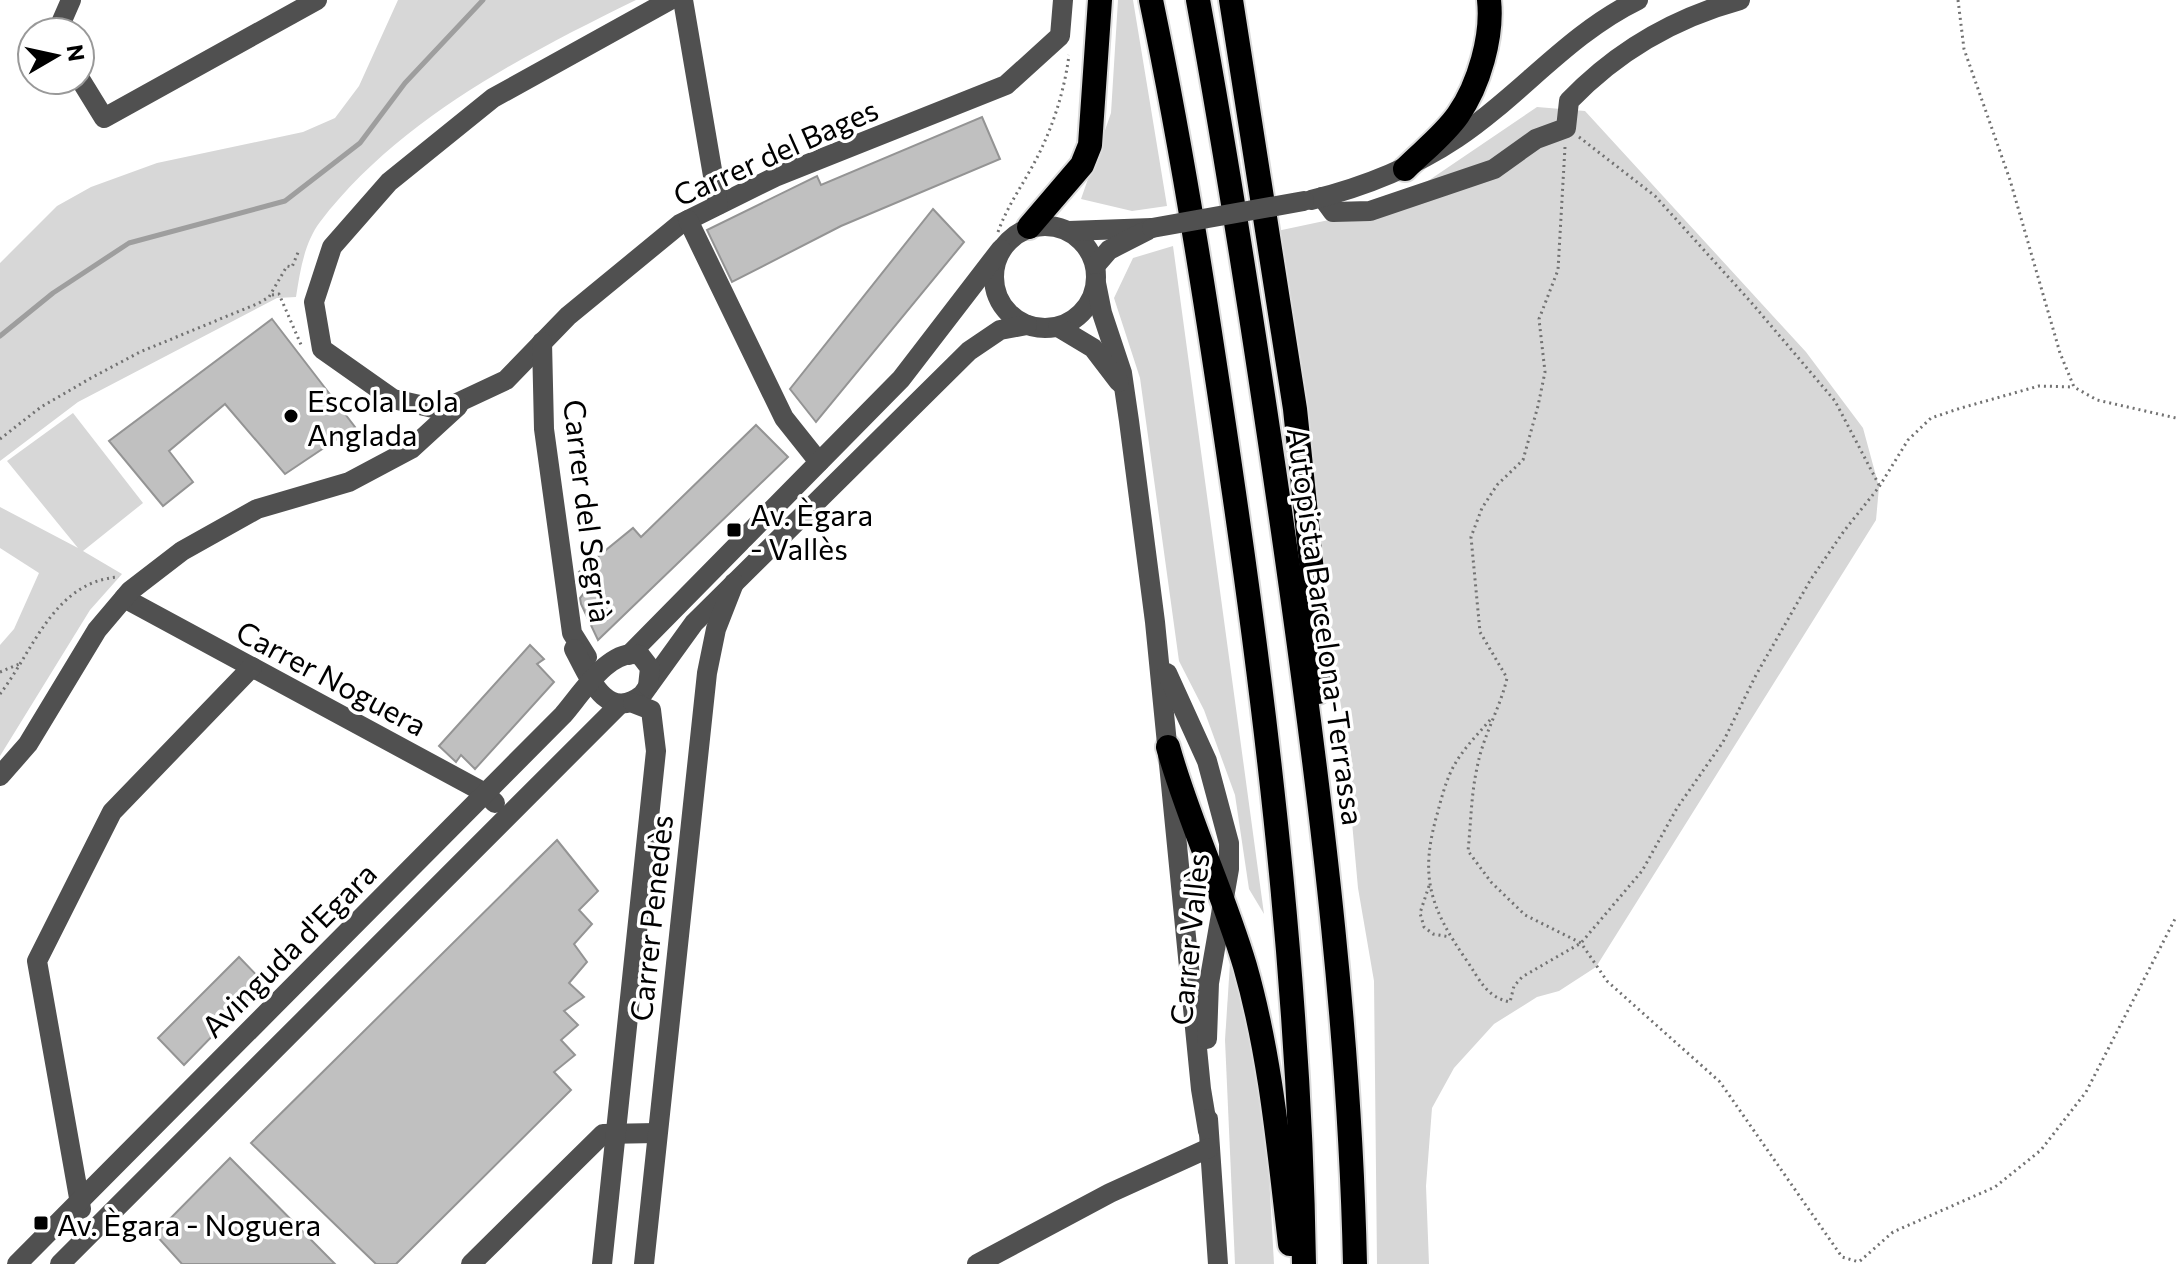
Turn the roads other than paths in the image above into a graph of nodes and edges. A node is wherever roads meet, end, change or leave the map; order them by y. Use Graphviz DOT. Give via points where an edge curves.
graph roads {
  1 [pos="317,0"];
  2 [pos="670,0"];
  3 [pos="683,0"];
  4 [pos="1063,0"];
  5 [pos="1100,0"];
  6 [pos="1151,0"];
  7 [pos="1198,0"];
  8 [pos="1231,0"];
  9 [pos="1489,0"];
  10 [pos="1638,0"];
  11 [pos="1740,0"];
  12 [pos="90,96"];
  13 [pos="1405,169"];
  14 [pos="1313,199"];
  15 [pos="718,205"];
  16 [pos="688,220"];
  17 [pos="1029,227"];
  18 [pos="1152,228"];
  19 [pos="1069,231"];
  20 [pos="1000,241"];
  21 [pos="1096,274"];
  22 [pos="1027,325"];
  23 [pos="1058,327"];
  24 [pos="542,342"];
  25 [pos="467,398"];
  26 [pos="1127,404"];
  27 [pos="819,462"];
  28 [pos="734,583"];
  29 [pos="124,598"];
  30 [pos="1155,622"];
  31 [pos="573,641"];
  32 [pos="252,667"];
  33 [pos="607,672"];
  34 [pos="648,686"];
  35 [pos="626,703"];
  36 [pos="568,710"];
  37 [pos="1168,747"];
  38 [pos="0,776"];
  39 [pos="1318,779"];
  40 [pos="485,793"];
  41 [pos="507,814"];
  42 [pos="1223,904"];
  43 [pos="616,1131"];
  44 [pos="657,1133"];
  45 [pos="1209,1140"];
  46 [pos="80,1201"];
  47 [pos="86,1238"];
  48 [pos="17,1264"];
  49 [pos="60,1264"];
  50 [pos="471,1264"];
  51 [pos="602,1264"];
  52 [pos="644,1264"];
  53 [pos="977,1264"];
  54 [pos="1218,1264"];
  55 [pos="1292,1264"];
  56 [pos="1304,1264"];
  57 [pos="1355,1264"];
  1 -- 12 [label="street" via="104,118"];
  2 -- 25 [label="street, Carrer del Bages" via="493,98 389,182 332,247 314,302 314,352 393,399 442,410"];
  3 -- 15 [label="street"];
  4 -- 15 [label="street, Carrer del Bages" via="1060,36 1006,85"];
  5 -- 17 [label="highway" via="1090,145 1082,165"];
  6 -- 56 [label="highway" via="1183,154 1252,612 1295,1025"];
  7 -- 39 [label="highway, Autopista Barcelona-Terrassa" via="1261,371"];
  8 -- 39 [label="highway" via="1295,409 1318,629"];
  9 -- 13 [label="highway" via="1478,74 1460,113"];
  10 -- 13 [label="street" via="1569,43 1458,137"];
  11 -- 14 [label="street" via="1671,25 1612,61 1569,101 1566,128 1536,139 1494,169 1370,211 1333,212"];
  13 -- 14 [label="street"];
  14 -- 18 [label="street, bridge"];
  15 -- 16 [label="street, Carrer del Bages"];
  16 -- 24 [label="street, Carrer del Bages"];
  16 -- 27 [label="street" via="784,418"];
  17 -- 19 [label="street" via="1052,225"];
  17 -- 20 [label="street"];
  18 -- 19 [label="street"];
  18 -- 21 [label="street" via="1109,250"];
  19 -- 21 [label="street" via="1089,249"];
  20 -- 22 [label="street" via="995,275 999,300"];
  20 -- 27 [label="street, Avinguda d'Egara" via="901,379"];
  21 -- 23 [label="street" via="1086,309"];
  21 -- 26 [label="street, Carrer Vallès"];
  22 -- 23 [label="street"];
  22 -- 28 [label="street, Avinguda d'Egara" via="1000,330 969,351"];
  23 -- 26 [label="street, Carrer Vallès" via="1104,360"];
  24 -- 25 [label="street, Carrer del Bages" via="506,380"];
  24 -- 31 [label="street, Carrer del Segrià" via="544,429"];
  25 -- 29 [label="street, Carrer del Bages" via="411,449 349,482 257,509 182,551"];
  26 -- 30 [label="street, Carrer Vallès"];
  27 -- 33 [label="street, Avinguda d'Egara"];
  28 -- 34 [label="street, Avinguda d'Egara" via="677,642"];
  28 -- 44 [label="street, Carrer Penedès" via="716,629 707,673"];
  29 -- 32 [label="street, Carrer Noguera"];
  29 -- 38 [label="street, Carrer del Bages" via="97,630 28,744"];
  30 -- 37 [label="street, Carrer Vallès"];
  30 -- 42 [label="street, Carrer Vallès" via="1170,683 1207,761 1220,803 1229,843"];
  31 -- 33 [label="street, Carrer del Segrià"];
  31 -- 33 [label="street, Carrer del Segrià"];
  31 -- 36 [label="street, Carrer del Segrià" via="574,691"];
  32 -- 40 [label="street, Carrer Noguera"];
  32 -- 46 [label="street" via="112,812 37,961"];
  33 -- 34 [label="street" via="640,655 648,662"];
  33 -- 35 [label="street" via="601,698"];
  33 -- 36 [label="street, Avinguda d'Egara"];
  34 -- 35 [label="street, Avinguda d'Egara"];
  35 -- 41 [label="street, Avinguda d'Egara"];
  35 -- 43 [label="street, Carrer Penedès" via="651,710 656,751"];
  36 -- 40 [label="street, Avinguda d'Egara"];
  37 -- 42 [label="highway"];
  37 -- 45 [label="street, Carrer Vallès"];
  39 -- 57 [label="highway, Autopista Barcelona-Terrassa" via="1341,1014"];
  40 -- 41 [label="street, Carrer Noguera"];
  40 -- 46 [label="street, Avinguda d'Egara"];
  41 -- 47 [label="street, Avinguda d'Egara"];
  42 -- 45 [label="street, Carrer Vallès" via="1209,983"];
  42 -- 55 [label="highway" via="1246,969 1267,1058"];
  43 -- 44 [label="street"];
  43 -- 50 [label="street" via="593,1141"];
  43 -- 51 [label="street, Carrer Penedès"];
  44 -- 52 [label="street, Carrer Penedès"];
  45 -- 53 [label="street"];
  45 -- 54 [label="street, Carrer Vallès"];
  46 -- 47 [label="street"];
  46 -- 48 [label="street, Avinguda d'Egara"];
  47 -- 49 [label="street, Avinguda d'Egara"];
}
